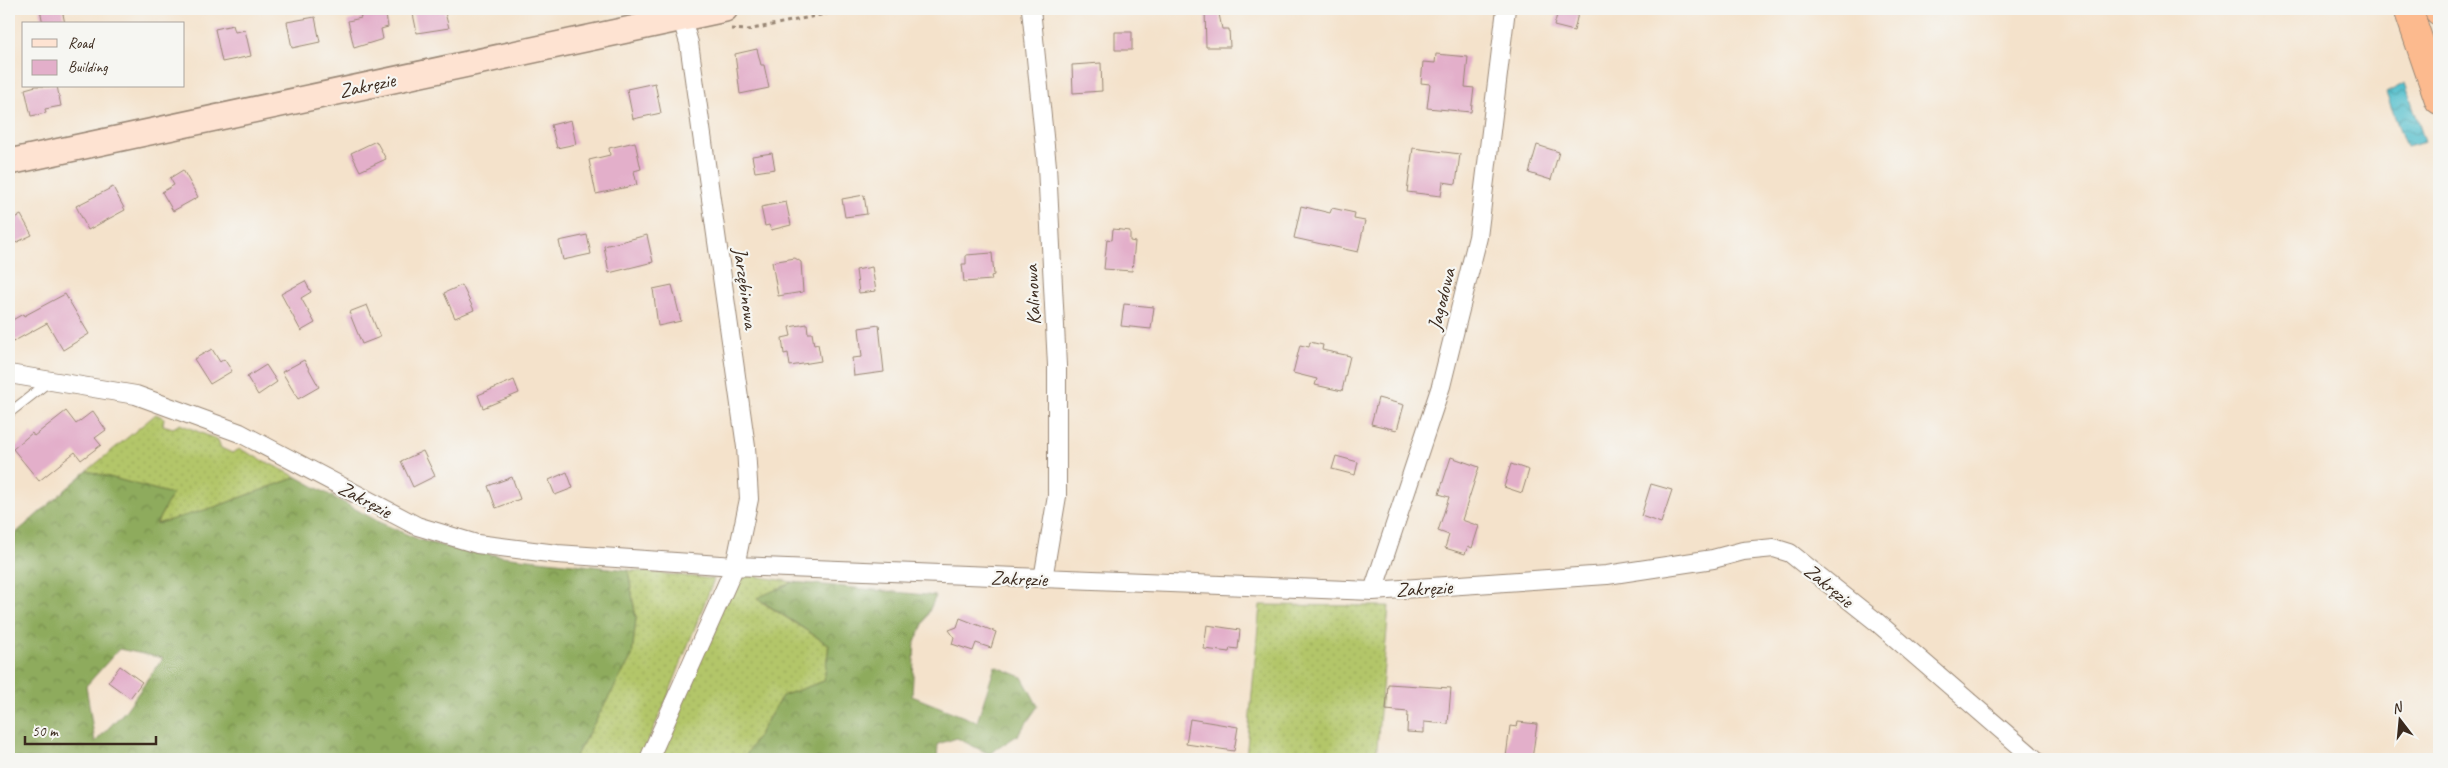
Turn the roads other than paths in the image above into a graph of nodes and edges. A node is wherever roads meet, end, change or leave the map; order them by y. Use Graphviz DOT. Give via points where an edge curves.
graph roads {
  1 [pos="1031,9"];
  2 [pos="1506,9"];
  3 [pos="2408,9"];
  4 [pos="681,13"];
  5 [pos="726,19"];
  6 [pos="2439,100"];
  7 [pos="9,162"];
  8 [pos="9,374"];
  9 [pos="50,381"];
  10 [pos="9,413"];
  11 [pos="735,566"];
  12 [pos="1042,579"];
  13 [pos="1373,591"];
  14 [pos="649,759"];
  15 [pos="2035,759"];
  1 -- 12 [label="street, Kalinowa" via="1047,166 1057,366 1057,496"];
  2 -- 13 [label="street, Jagodowa" via="1478,237 1441,386"];
  3 -- 6 [label="highway"];
  4 -- 5 [label="street, Zakręzie"];
  4 -- 7 [label="street, Zakręzie"];
  4 -- 11 [label="street, Jarzębinowa" via="689,43 746,447 749,499"];
  8 -- 9 [label="street, Zakręzie"];
  9 -- 10 [label="lane"];
  9 -- 11 [label="street, Zakręzie" via="136,395 240,433 417,526 477,544 557,554"];
  11 -- 12 [label="street, Zakręzie"];
  11 -- 14 [label="street"];
  12 -- 13 [label="street, Zakręzie"];
  13 -- 15 [label="street, Zakręzie" via="1607,575 1774,548 1790,553 1870,617"];
}
